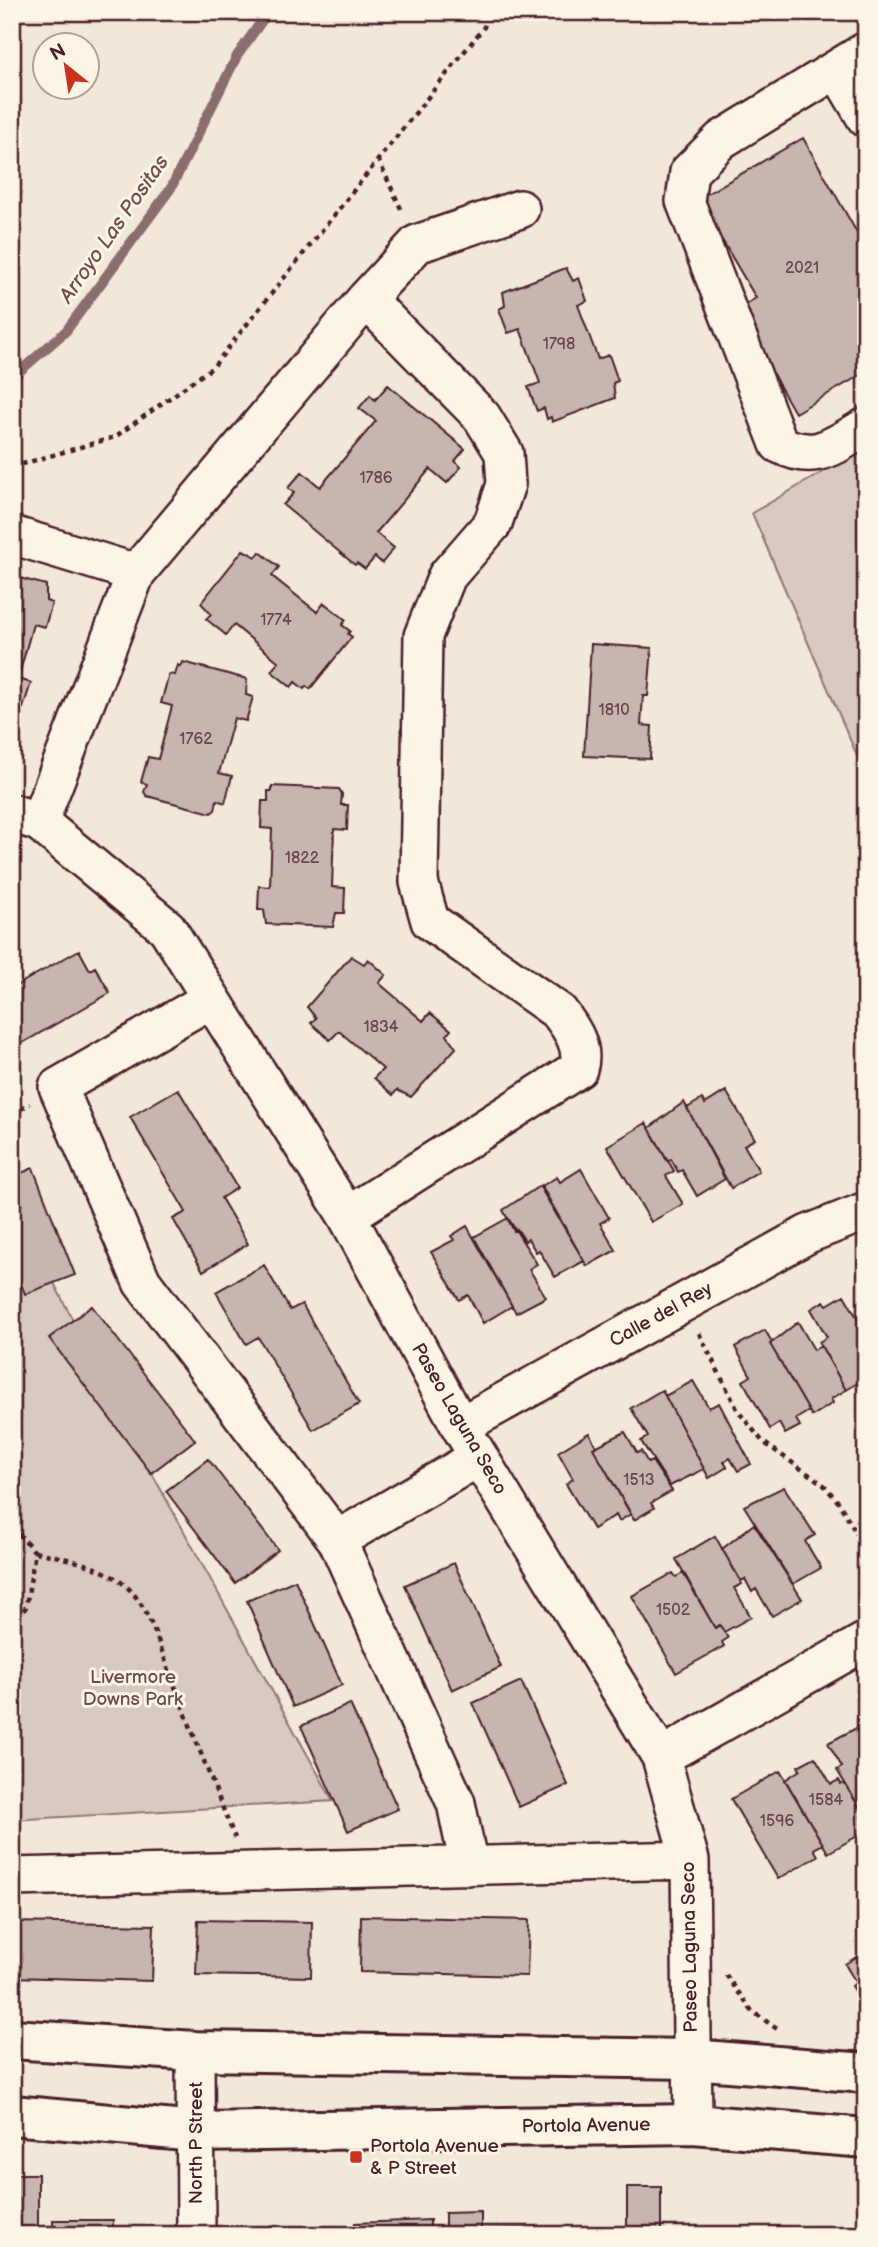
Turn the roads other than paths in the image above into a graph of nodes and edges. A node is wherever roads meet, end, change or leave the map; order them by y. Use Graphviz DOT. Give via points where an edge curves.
graph roads {
  1 [pos="851,60"];
  2 [pos="866,118"];
  3 [pos="520,209"];
  4 [pos="366,299"];
  5 [pos="866,427"];
  6 [pos="12,535"];
  7 [pos="136,573"];
  8 [pos="26,818"];
  9 [pos="211,999"];
  10 [pos="866,1211"];
  11 [pos="347,1216"];
  12 [pos="460,1426"];
  13 [pos="479,1457"];
  14 [pos="337,1540"];
  15 [pos="866,1641"];
  16 [pos="660,1757"];
  17 [pos="690,1860"];
  18 [pos="469,1866"];
  19 [pos="12,1877"];
  20 [pos="12,2039"];
  21 [pos="195,2051"];
  22 [pos="692,2059"];
  23 [pos="866,2073"];
  24 [pos="12,2115"];
  25 [pos="693,2124"];
  26 [pos="197,2132"];
  27 [pos="866,2138"];
  28 [pos="196,2235"];
  1 -- 2 [label="street"];
  1 -- 5 [label="street" via="721,140 689,172 685,201 779,444 799,454 826,450"];
  3 -- 4 [label="street" via="417,244"];
  4 -- 7 [label="street"];
  4 -- 11 [label="street" via="482,417 504,453 506,484 492,523 447,576 423,636 419,882 423,897 430,921 559,1012 582,1056 578,1069"];
  6 -- 7 [label="street"];
  7 -- 8 [label="street"];
  8 -- 9 [label="street, Paseo Laguna Seco" via="166,928"];
  9 -- 11 [label="street, Paseo Laguna Seco"];
  9 -- 14 [label="street" via="58,1087 142,1282"];
  10 -- 12 [label="street, Calle del Rey" via="808,1234"];
  11 -- 12 [label="street, Paseo Laguna Seco"];
  12 -- 13 [label="street, Paseo Laguna Seco"];
  13 -- 14 [label="street"];
  13 -- 16 [label="street, Paseo Laguna Seco"];
  14 -- 18 [label="street" via="456,1803"];
  15 -- 16 [label="street"];
  16 -- 17 [label="street, Paseo Laguna Seco"];
  17 -- 18 [label="street"];
  17 -- 22 [label="street, Paseo Laguna Seco"];
  18 -- 19 [label="street"];
  20 -- 21 [label="main road"];
  21 -- 22 [label="main road"];
  21 -- 26 [label="street, North P Street"];
  22 -- 23 [label="main road"];
  22 -- 25 [label="street, Paseo Laguna Seco"];
  24 -- 26 [label="main road, Portola Avenue"];
  25 -- 26 [label="main road, Portola Avenue"];
  25 -- 27 [label="main road, Portola Avenue"];
  26 -- 28 [label="street, North P Street"];
}
